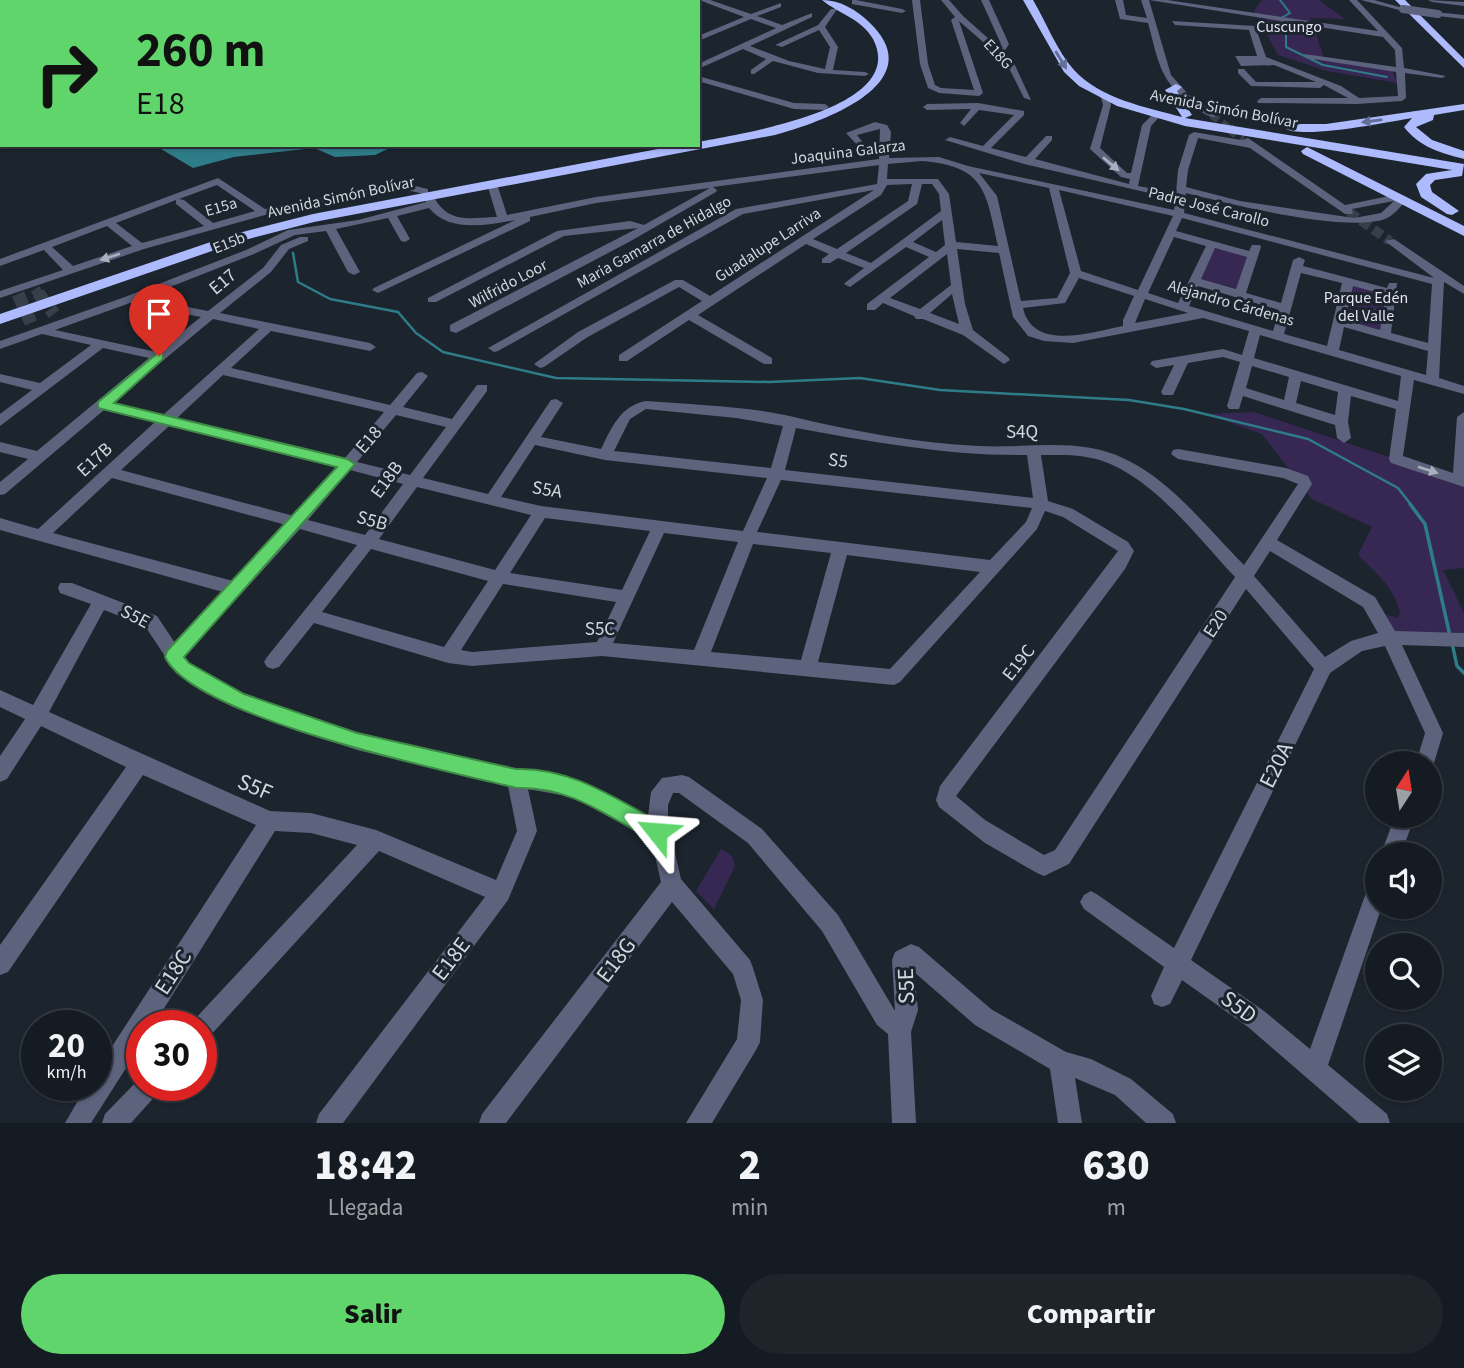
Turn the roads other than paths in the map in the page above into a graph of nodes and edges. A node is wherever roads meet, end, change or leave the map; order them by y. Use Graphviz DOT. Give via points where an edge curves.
graph roads {
  1 [pos="703,0"];
  2 [pos="730,0"];
  3 [pos="881,0"];
  4 [pos="916,0"];
  5 [pos="945,0"];
  6 [pos="985,0"];
  7 [pos="1028,0"];
  8 [pos="1041,0"];
  9 [pos="1119,0"];
  10 [pos="1145,0"];
  11 [pos="1153,0"];
  12 [pos="1353,0"];
  13 [pos="1365,0"];
  14 [pos="1412,0"];
  15 [pos="1433,0"];
  16 [pos="812,2"];
  17 [pos="1400,2"];
  18 [pos="844,4"];
  19 [pos="1464,4"];
  20 [pos="778,5"];
  21 [pos="716,6"];
  22 [pos="707,10"];
  23 [pos="809,15"];
  24 [pos="747,17"];
  25 [pos="1464,17"];
  26 [pos="960,18"];
  27 [pos="1152,20"];
  28 [pos="1175,23"];
  29 [pos="781,27"];
  30 [pos="821,27"];
  31 [pos="1387,36"];
  32 [pos="700,38"];
  33 [pos="742,45"];
  34 [pos="779,45"];
  35 [pos="1464,49"];
  36 [pos="1255,50"];
  37 [pos="1000,52"];
  38 [pos="1307,56"];
  39 [pos="771,59"];
  40 [pos="1464,64"];
  41 [pos="700,66"];
  42 [pos="1283,66"];
  43 [pos="1319,69"];
  44 [pos="1401,70"];
  45 [pos="1464,70"];
  46 [pos="829,71"];
  47 [pos="754,72"];
  48 [pos="1355,74"];
  49 [pos="1442,76"];
  50 [pos="863,77"];
  51 [pos="1379,77"];
  52 [pos="700,79"];
  53 [pos="1326,83"];
  54 [pos="1176,87"];
  55 [pos="1347,93"];
  56 [pos="1364,94"];
  57 [pos="1105,97"];
  58 [pos="1028,98"];
  59 [pos="1261,101"];
  60 [pos="1357,101"];
  61 [pos="794,106"];
  62 [pos="978,106"];
  63 [pos="825,107"];
  64 [pos="927,107"];
  65 [pos="1464,107"];
  66 [pos="1157,115"];
  67 [pos="1192,116"];
  68 [pos="801,117"];
  69 [pos="1464,120"];
  70 [pos="1211,121"];
  71 [pos="964,122"];
  72 [pos="1290,128"];
  73 [pos="1049,138"];
  74 [pos="700,140"];
  75 [pos="950,140"];
  76 [pos="700,145"];
  77 [pos="860,145"];
  78 [pos="1292,145"];
  79 [pos="661,147"];
  80 [pos="690,147"];
  81 [pos="984,150"];
  82 [pos="1464,156"];
  83 [pos="882,161"];
  84 [pos="1027,162"];
  85 [pos="1464,162"];
  86 [pos="970,168"];
  87 [pos="1464,172"];
  88 [pos="918,180"];
  89 [pos="1133,183"];
  90 [pos="492,184"];
  91 [pos="882,184"];
  92 [pos="1053,185"];
  93 [pos="713,186"];
  94 [pos="699,188"];
  95 [pos="382,193"];
  96 [pos="1181,193"];
  97 [pos="428,197"];
  98 [pos="1401,198"];
  99 [pos="180,202"];
  100 [pos="263,212"];
  101 [pos="946,212"];
  102 [pos="531,213"];
  103 [pos="1179,214"];
  104 [pos="392,216"];
  105 [pos="1464,216"];
  106 [pos="502,217"];
  107 [pos="108,222"];
  108 [pos="639,225"];
  109 [pos="220,227"];
  110 [pos="330,228"];
  111 [pos="1464,232"];
  112 [pos="1171,233"];
  113 [pos="1260,236"];
  114 [pos="307,238"];
  115 [pos="405,239"];
  116 [pos="803,240"];
  117 [pos="1390,241"];
  118 [pos="905,243"];
  119 [pos="1212,244"];
  120 [pos="952,245"];
  121 [pos="140,247"];
  122 [pos="1303,247"];
  123 [pos="49,250"];
  124 [pos="1003,250"];
  125 [pos="838,253"];
  126 [pos="1253,255"];
  127 [pos="938,257"];
  128 [pos="827,261"];
  129 [pos="0,263"];
  130 [pos="871,267"];
  131 [pos="1297,268"];
  132 [pos="70,270"];
  133 [pos="354,272"];
  134 [pos="1396,272"];
  135 [pos="1076,273"];
  136 [pos="1439,279"];
  137 [pos="1195,281"];
  138 [pos="1348,281"];
  139 [pos="850,284"];
  140 [pos="958,287"];
  141 [pos="378,290"];
  142 [pos="1464,291"];
  143 [pos="1391,293"];
  144 [pos="1141,294"];
  145 [pos="1240,294"];
  146 [pos="0,295"];
  147 [pos="128,299"];
  148 [pos="883,299"];
  149 [pos="432,300"];
  150 [pos="710,301"];
  151 [pos="1016,305"];
  152 [pos="0,307"];
  153 [pos="872,307"];
  154 [pos="1182,308"];
  155 [pos="1286,308"];
  156 [pos="54,314"];
  157 [pos="1204,314"];
  158 [pos="213,315"];
  159 [pos="690,315"];
  160 [pos="920,316"];
  161 [pos="0,320"];
  162 [pos="1340,322"];
  163 [pos="64,323"];
  164 [pos="268,327"];
  165 [pos="1129,328"];
  166 [pos="38,329"];
  167 [pos="1256,329"];
  168 [pos="967,332"];
  169 [pos="1278,335"];
  170 [pos="1385,335"];
  171 [pos="100,344"];
  172 [pos="0,345"];
  173 [pos="370,347"];
  174 [pos="494,348"];
  175 [pos="1434,349"];
  176 [pos="1332,352"];
  177 [pos="159,356"];
  178 [pos="623,358"];
  179 [pos="1183,359"];
  180 [pos="1247,359"];
  181 [pos="1004,360"];
  182 [pos="768,361"];
  183 [pos="540,364"];
  184 [pos="1156,364"];
  185 [pos="220,370"];
  186 [pos="1296,374"];
  187 [pos="1408,374"];
  188 [pos="422,376"];
  189 [pos="0,378"];
  190 [pos="1432,381"];
  191 [pos="42,388"];
  192 [pos="482,388"];
  193 [pos="1345,389"];
  194 [pos="1238,390"];
  195 [pos="1464,390"];
  196 [pos="1168,391"];
  197 [pos="556,403"];
  198 [pos="103,405"];
  199 [pos="1234,406"];
  200 [pos="1289,406"];
  201 [pos="1404,407"];
  202 [pos="395,410"];
  203 [pos="1464,417"];
  204 [pos="166,420"];
  205 [pos="0,421"];
  206 [pos="791,421"];
  207 [pos="1341,422"];
  208 [pos="455,424"];
  209 [pos="1344,438"];
  210 [pos="532,440"];
  211 [pos="0,447"];
  212 [pos="1034,452"];
  213 [pos="1178,454"];
  214 [pos="605,455"];
  215 [pos="40,457"];
  216 [pos="347,464"];
  217 [pos="109,472"];
  218 [pos="777,473"];
  219 [pos="412,481"];
  220 [pos="1462,481"];
  221 [pos="0,490"];
  222 [pos="491,501"];
  223 [pos="1041,504"];
  224 [pos="541,512"];
  225 [pos="0,524"];
  226 [pos="296,524"];
  227 [pos="660,526"];
  228 [pos="41,535"];
  229 [pos="748,536"];
  230 [pos="368,542"];
  231 [pos="1266,542"];
  232 [pos="841,547"];
  233 [pos="1126,551"];
  234 [pos="993,567"];
  235 [pos="498,577"];
  236 [pos="1245,578"];
  237 [pos="66,589"];
  238 [pos="237,589"];
  239 [pos="627,597"];
  240 [pos="102,601"];
  241 [pos="310,615"];
  242 [pos="1392,636"];
  243 [pos="1462,640"];
  244 [pos="602,649"];
  245 [pos="448,656"];
  246 [pos="173,657"];
  247 [pos="700,658"];
  248 [pos="273,662"];
  249 [pos="1324,668"];
  250 [pos="807,669"];
  251 [pos="0,698"];
  252 [pos="37,716"];
  253 [pos="1429,751"];
  254 [pos="139,764"];
  255 [pos="0,774"];
  256 [pos="516,779"];
  257 [pos="270,821"];
  258 [pos="657,832"];
  259 [pos="376,840"];
  260 [pos="1044,866"];
  261 [pos="672,885"];
  262 [pos="500,893"];
  263 [pos="1091,902"];
  264 [pos="1367,919"];
  265 [pos="0,964"];
  266 [pos="1178,964"];
  267 [pos="1162,996"];
  268 [pos="217,1012"];
  269 [pos="899,1026"];
  270 [pos="1061,1062"];
  271 [pos="1314,1070"];
  272 [pos="135,1101"];
  273 [pos="77,1123"];
  274 [pos="114,1123"];
  275 [pos="328,1123"];
  276 [pos="491,1123"];
  277 [pos="698,1123"];
  278 [pos="904,1123"];
  279 [pos="1070,1123"];
  280 [pos="1164,1123"];
  281 [pos="1378,1123"];
  1 -- 21 [label="street"];
  2 -- 21 [label="street"];
  3 -- 18 [label="street" via="901,7"];
  4 -- 26 [label="street" via="924,64 934,89 977,93 955,20"];
  5 -- 26 [label="street, E18G"];
  6 -- 37 [label="street" via="1005,44"];
  7 -- 57 [label="highway, Avenida Simón Bolívar, one-way" via="1062,63"];
  8 -- 67 [label="highway, Avenida Simón Bolívar" via="1077,63 1090,76 1134,101"];
  9 -- 27 [label="street" via="1123,17"];
  10 -- 27 [label="street"];
  11 -- 31 [label="street"];
  12 -- 31 [label="street"];
  13 -- 17 [label="street"];
  14 -- 35 [label="highway"];
  15 -- 19 [label="street"];
  16 -- 18 [label="highway, Avenida Simón Bolívar"];
  17 -- 25 [label="street, bridge"];
  17 -- 40 [label="highway"];
  18 -- 30 [label="street"];
  18 -- 50 [label="highway, Avenida Simón Bolívar" via="866,36 872,58"];
  18 -- 76 [label="highway, Avenida Simón Bolívar" via="879,39 884,55 881,71 870,87 841,108 775,131"];
  20 -- 24 [label="street"];
  21 -- 22 [label="street"];
  21 -- 24 [label="street"];
  23 -- 29 [label="street"];
  24 -- 29 [label="street"];
  24 -- 32 [label="street"];
  26 -- 37 [label="street, E18G"];
  27 -- 54 [label="street" via="1167,76"];
  28 -- 36 [label="street" via="1252,27"];
  29 -- 33 [label="street"];
  30 -- 34 [label="street"];
  30 -- 46 [label="street" via="834,47"];
  31 -- 44 [label="street" via="1399,50"];
  33 -- 39 [label="street"];
  33 -- 41 [label="street"];
  36 -- 42 [label="street"];
  36 -- 42 [label="street" via="1238,58 1247,64"];
  37 -- 58 [label="street, E18G"];
  38 -- 44 [label="street"];
  39 -- 46 [label="street"];
  39 -- 47 [label="street"];
  40 -- 45 [label="highway"];
  42 -- 43 [label="street"];
  42 -- 53 [label="street"];
  42 -- 53 [label="street" via="1243,79"];
  44 -- 49 [label="street"];
  44 -- 60 [label="street" via="1404,95 1399,100"];
  46 -- 50 [label="street"];
  48 -- 51 [label="street"];
  50 -- 63 [label="highway"];
  52 -- 61 [label="street"];
  53 -- 55 [label="street"];
  54 -- 67 [label="highway" via="1171,90"];
  54 -- 70 [label="street"];
  55 -- 56 [label="street"];
  55 -- 60 [label="street"];
  57 -- 66 [label="highway, Avenida Simón Bolívar"];
  57 -- 89 [label="street, one-way" via="1095,149"];
  59 -- 60 [label="street"];
  61 -- 63 [label="street"];
  61 -- 68 [label="street"];
  62 -- 64 [label="street"];
  62 -- 71 [label="street"];
  62 -- 81 [label="street" via="1015,110 1021,115"];
  63 -- 68 [label="highway"];
  65 -- 72 [label="highway, one-way" via="1326,128"];
  66 -- 70 [label="highway, Avenida Simón Bolívar"];
  66 -- 89 [label="street" via="1147,125"];
  67 -- 72 [label="highway"];
  67 -- 85 [label="highway, Avenida Simón Bolívar"];
  68 -- 74 [label="highway"];
  69 -- 82 [label="highway" via="1431,116 1410,127 1430,144"];
  70 -- 78 [label="highway"];
  70 -- 87 [label="highway, Avenida Simón Bolívar"];
  72 -- 82 [label="highway"];
  73 -- 84 [label="street"];
  75 -- 81 [label="street"];
  77 -- 83 [label="street" via="851,133 882,126 886,132"];
  78 -- 87 [label="highway"];
  78 -- 98 [label="highway"];
  79 -- 97 [label="highway, Avenida Simón Bolívar"];
  80 -- 90 [label="highway, Avenida Simón Bolívar"];
  81 -- 84 [label="street"];
  83 -- 86 [label="street, Joaquina Galarza" via="936,160"];
  83 -- 91 [label="street"];
  83 -- 93 [label="street, Joaquina Galarza"];
  84 -- 89 [label="street"];
  86 -- 92 [label="street, Padre José Carollo"];
  86 -- 124 [label="street" via="992,196"];
  87 -- 105 [label="highway" via="1431,177 1423,184 1426,194 1441,206"];
  88 -- 91 [label="street, Maria Gamarra de Hidalgo"];
  88 -- 101 [label="street" via="937,182"];
  88 -- 125 [label="street" via="913,202"];
  89 -- 96 [label="street"];
  90 -- 97 [label="highway, Avenida Simón Bolívar"];
  90 -- 106 [label="street"];
  91 -- 116 [label="street, Guadalupe Larriva" via="877,193"];
  91 -- 174 [label="street, Maria Gamarra de Hidalgo" via="740,211"];
  92 -- 103 [label="street, Padre José Carollo"];
  92 -- 135 [label="street"];
  93 -- 94 [label="street, Joaquina Galarza"];
  93 -- 108 [label="street, Wilfrido Loor" via="707,194 625,240 454,328"];
  94 -- 102 [label="street, Joaquina Galarza"];
  94 -- 108 [label="street, Wilfrido Loor"];
  95 -- 97 [label="highway, Avenida Simón Bolívar"];
  95 -- 100 [label="street, E15a"];
  95 -- 109 [label="highway, Avenida Simón Bolívar"];
  96 -- 98 [label="street" via="1353,221 1384,216"];
  96 -- 98 [label="street" via="1194,135 1247,142 1346,210"];
  96 -- 103 [label="street"];
  97 -- 104 [label="street, E15b"];
  97 -- 106 [label="street, Joaquina Galarza" via="442,215 458,220"];
  97 -- 161 [label="highway, Avenida Simón Bolívar" via="236,238"];
  98 -- 111 [label="highway"];
  99 -- 109 [label="street"];
  100 -- 107 [label="street" via="218,181"];
  100 -- 109 [label="street, E15a"];
  101 -- 118 [label="street"];
  101 -- 120 [label="street"];
  102 -- 106 [label="street, Joaquina Galarza"];
  102 -- 141 [label="street" via="529,218"];
  103 -- 112 [label="street"];
  103 -- 113 [label="street, Padre José Carollo"];
  104 -- 110 [label="street, E15b"];
  104 -- 115 [label="street"];
  107 -- 121 [label="street"];
  107 -- 129 [label="street"];
  108 -- 149 [label="street" via="561,233"];
  109 -- 121 [label="street, E15a"];
  109 -- 152 [label="highway, Avenida Simón Bolívar"];
  110 -- 133 [label="street"];
  110 -- 147 [label="street, E15b" via="288,234"];
  112 -- 119 [label="street"];
  112 -- 144 [label="street"];
  113 -- 122 [label="street, Padre José Carollo"];
  113 -- 126 [label="street"];
  114 -- 158 [label="street, E17" via="281,250 267,270"];
  116 -- 125 [label="street"];
  116 -- 150 [label="street, Guadalupe Larriva"];
  117 -- 136 [label="street"];
  118 -- 127 [label="street"];
  118 -- 130 [label="street"];
  119 -- 126 [label="street"];
  119 -- 137 [label="street"];
  120 -- 124 [label="street"];
  120 -- 127 [label="street"];
  120 -- 140 [label="street"];
  121 -- 132 [label="street, E15a, one-way"];
  122 -- 131 [label="street"];
  122 -- 134 [label="street, Padre José Carollo"];
  123 -- 132 [label="street"];
  124 -- 151 [label="street"];
  125 -- 128 [label="street"];
  125 -- 130 [label="street"];
  126 -- 145 [label="street"];
  127 -- 148 [label="street"];
  130 -- 139 [label="street"];
  131 -- 138 [label="street"];
  131 -- 155 [label="street"];
  132 -- 146 [label="street, E15a"];
  134 -- 136 [label="street, Padre José Carollo"];
  134 -- 143 [label="street"];
  135 -- 144 [label="street, Alejandro Cárdenas"];
  135 -- 151 [label="street" via="1062,300"];
  136 -- 142 [label="street"];
  136 -- 175 [label="street"];
  137 -- 145 [label="street"];
  137 -- 154 [label="street"];
  138 -- 143 [label="street"];
  138 -- 162 [label="street"];
  140 -- 160 [label="street"];
  140 -- 168 [label="street"];
  143 -- 170 [label="street"];
  144 -- 154 [label="street, Alejandro Cárdenas"];
  144 -- 165 [label="street"];
  145 -- 155 [label="street"];
  147 -- 158 [label="street"];
  147 -- 163 [label="street, E15b"];
  148 -- 153 [label="street"];
  148 -- 160 [label="street"];
  150 -- 159 [label="street, Guadalupe Larriva"];
  150 -- 183 [label="street" via="679,282 582,335"];
  151 -- 165 [label="street" via="1024,327 1043,337 1073,339"];
  154 -- 157 [label="street, Alejandro Cárdenas"];
  155 -- 169 [label="street"];
  156 -- 163 [label="street"];
  157 -- 165 [label="street"];
  157 -- 167 [label="street, Alejandro Cárdenas"];
  158 -- 164 [label="street"];
  158 -- 177 [label="street, E17"];
  159 -- 178 [label="street, Guadalupe Larriva"];
  159 -- 182 [label="street"];
  160 -- 168 [label="street"];
  162 -- 170 [label="street"];
  162 -- 176 [label="street"];
  163 -- 166 [label="street, E15b"];
  164 -- 173 [label="street"];
  164 -- 185 [label="street, E17B"];
  166 -- 171 [label="street"];
  166 -- 172 [label="street"];
  167 -- 169 [label="street, Alejandro Cárdenas"];
  167 -- 180 [label="street"];
  168 -- 181 [label="street"];
  169 -- 176 [label="street, Alejandro Cárdenas"];
  170 -- 175 [label="street"];
  171 -- 177 [label="street"];
  171 -- 191 [label="street"];
  175 -- 190 [label="street"];
  176 -- 187 [label="street, Alejandro Cárdenas"];
  177 -- 198 [label="street, E17"];
  179 -- 180 [label="street" via="1223,352"];
  179 -- 184 [label="street"];
  179 -- 196 [label="street"];
  180 -- 186 [label="street"];
  180 -- 194 [label="street"];
  185 -- 202 [label="street"];
  185 -- 204 [label="street, E17B"];
  186 -- 193 [label="street"];
  186 -- 200 [label="street"];
  187 -- 190 [label="street, Alejandro Cárdenas"];
  187 -- 201 [label="street"];
  188 -- 202 [label="street, E18"];
  189 -- 191 [label="street"];
  190 -- 195 [label="street, Alejandro Cárdenas"];
  191 -- 205 [label="street"];
  192 -- 208 [label="street, E18B"];
  193 -- 201 [label="street"];
  193 -- 207 [label="street"];
  194 -- 199 [label="street"];
  194 -- 200 [label="street"];
  197 -- 210 [label="street"];
  198 -- 204 [label="street, S5A"];
  198 -- 215 [label="street, E17"];
  200 -- 207 [label="street"];
  201 -- 220 [label="street, one-way" via="1396,459"];
  202 -- 208 [label="street"];
  202 -- 216 [label="street, E18"];
  203 -- 220 [label="street"];
  204 -- 216 [label="street, S5A"];
  204 -- 217 [label="street, E17B"];
  206 -- 212 [label="street, S4Q" via="896,441"];
  206 -- 214 [label="street, S4Q" via="636,406 628,411"];
  206 -- 218 [label="street"];
  207 -- 209 [label="street"];
  208 -- 219 [label="street, E18B"];
  210 -- 214 [label="street, S5"];
  210 -- 222 [label="street"];
  211 -- 215 [label="street"];
  212 -- 223 [label="street"];
  212 -- 236 [label="street, S4Q" via="1070,450 1120,462 1156,485"];
  213 -- 231 [label="street, E20" via="1303,480 1303,489"];
  214 -- 218 [label="street, S5"];
  215 -- 221 [label="street, E17"];
  216 -- 219 [label="street, S5A"];
  216 -- 226 [label="street, E18"];
  217 -- 226 [label="street, S5B"];
  217 -- 228 [label="street, E17B"];
  218 -- 223 [label="street, S5"];
  218 -- 229 [label="street"];
  219 -- 222 [label="street, S5A"];
  219 -- 230 [label="street, E18B"];
  222 -- 224 [label="street, S5A"];
  223 -- 233 [label="street, S5" via="1069,513"];
  223 -- 234 [label="street" via="1032,525"];
  224 -- 227 [label="street, S5A"];
  224 -- 235 [label="street"];
  225 -- 228 [label="street"];
  226 -- 230 [label="street, S5B"];
  226 -- 238 [label="street, E18"];
  227 -- 229 [label="street, S5A"];
  227 -- 239 [label="street"];
  228 -- 238 [label="street"];
  229 -- 232 [label="street, S5A"];
  229 -- 247 [label="street"];
  230 -- 235 [label="street, S5B"];
  230 -- 241 [label="street, E18B"];
  231 -- 236 [label="street, E20"];
  231 -- 242 [label="street" via="1369,603"];
  232 -- 234 [label="street, S5A"];
  232 -- 250 [label="street"];
  233 -- 260 [label="street, E19C" via="950,786 946,800 959,813"];
  234 -- 250 [label="street, S5C" via="894,677"];
  235 -- 239 [label="street, S5B"];
  235 -- 245 [label="street"];
  236 -- 249 [label="street, S4Q"];
  236 -- 260 [label="street, E20" via="1062,857"];
  237 -- 240 [label="street, S5E"];
  238 -- 246 [label="street, E18"];
  239 -- 244 [label="street"];
  240 -- 246 [label="street, S5E" via="151,621"];
  240 -- 252 [label="street"];
  241 -- 245 [label="street, S5C"];
  241 -- 248 [label="street, E18B"];
  242 -- 243 [label="street, E20A"];
  242 -- 249 [label="street, E20A" via="1374,638 1345,651"];
  242 -- 253 [label="street" via="1434,733"];
  244 -- 245 [label="street, S5C" via="472,659"];
  244 -- 247 [label="street, S5C"];
  246 -- 256 [label="street, S5E" via="182,668 239,701 357,741"];
  247 -- 250 [label="street, S5C"];
  249 -- 266 [label="street, E20A"];
  251 -- 252 [label="street, S5F"];
  252 -- 254 [label="street, S5F"];
  252 -- 255 [label="street"];
  254 -- 257 [label="street, S5F"];
  254 -- 265 [label="street"];
  256 -- 258 [label="street, S5E" via="540,778 571,785"];
  256 -- 262 [label="street, E18E" via="527,831"];
  257 -- 259 [label="street, S5F" via="311,823"];
  257 -- 273 [label="street, E18C"];
  258 -- 261 [label="street"];
  258 -- 269 [label="street, S5E" via="661,791 673,781 755,836 830,923 885,1017"];
  259 -- 262 [label="street, S5F"];
  259 -- 268 [label="street"];
  261 -- 276 [label="street, E18G"];
  261 -- 277 [label="street" via="742,968 752,1000 748,1042"];
  262 -- 275 [label="street, E18E"];
  263 -- 266 [label="street, S5D"];
  264 -- 271 [label="street"];
  266 -- 267 [label="street, E20A"];
  266 -- 271 [label="street, S5D" via="1256,1019"];
  269 -- 270 [label="street, S5E" via="907,1015 903,960 911,955 983,1017"];
  269 -- 278 [label="street"];
  270 -- 279 [label="street"];
  270 -- 280 [label="street, S5E" via="1123,1087"];
  271 -- 281 [label="street, S5D"];
  272 -- 274 [label="street"];
}
